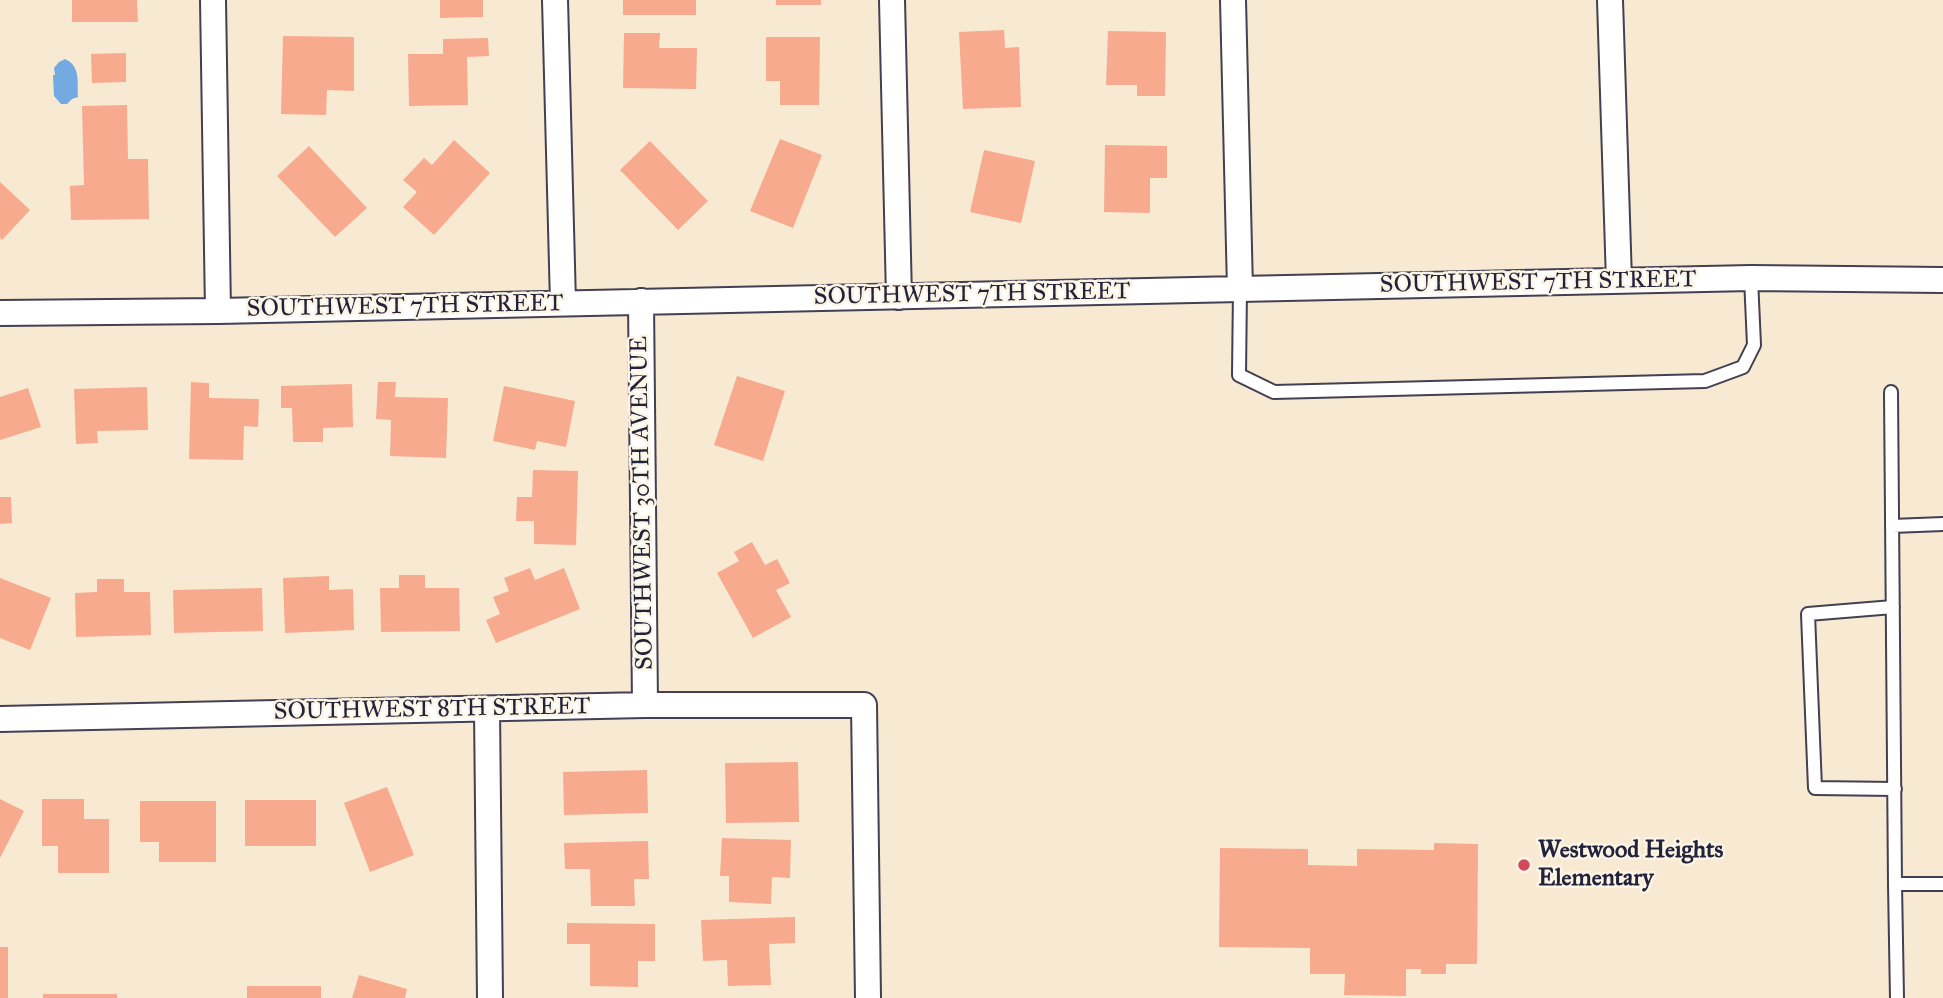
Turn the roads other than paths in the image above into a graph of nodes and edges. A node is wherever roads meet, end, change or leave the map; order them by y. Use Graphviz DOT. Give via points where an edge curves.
graph roads {
  1 [pos="213,0"];
  2 [pos="555,0"];
  3 [pos="892,0"];
  4 [pos="1233,0"];
  5 [pos="1610,0"];
  6 [pos="1751,278"];
  7 [pos="1943,280"];
  8 [pos="1619,281"];
  9 [pos="1240,289"];
  10 [pos="899,297"];
  11 [pos="641,302"];
  12 [pos="563,303"];
  13 [pos="218,311"];
  14 [pos="0,313"];
  15 [pos="1891,392"];
  16 [pos="1943,524"];
  17 [pos="1892,526"];
  18 [pos="1893,607"];
  19 [pos="645,705"];
  20 [pos="487,709"];
  21 [pos="0,719"];
  22 [pos="1895,789"];
  23 [pos="1895,884"];
  24 [pos="1943,884"];
  25 [pos="490,998"];
  26 [pos="868,998"];
  27 [pos="1897,998"];
  1 -- 13 [label="street"];
  2 -- 12 [label="street"];
  3 -- 10 [label="street"];
  4 -- 9 [label="street"];
  5 -- 8 [label="street"];
  6 -- 7 [label="street, SOUTHWEST 7TH STREET"];
  6 -- 8 [label="street, SOUTHWEST 7TH STREET"];
  6 -- 9 [label="lane" via="1754,345 1743,367 1705,382 1274,392 1239,374"];
  8 -- 9 [label="street, SOUTHWEST 7TH STREET"];
  9 -- 10 [label="street, SOUTHWEST 7TH STREET"];
  10 -- 11 [label="street, SOUTHWEST 7TH STREET"];
  11 -- 12 [label="street, SOUTHWEST 7TH STREET"];
  11 -- 19 [label="street, SOUTHWEST 30TH AVENUE"];
  12 -- 13 [label="street, SOUTHWEST 7TH STREET"];
  13 -- 14 [label="street, SOUTHWEST 7TH STREET"];
  15 -- 17 [label="lane"];
  16 -- 17 [label="lane"];
  17 -- 18 [label="lane"];
  18 -- 22 [label="lane"];
  18 -- 22 [label="lane" via="1808,614 1815,788"];
  19 -- 20 [label="street, SOUTHWEST 8TH STREET"];
  19 -- 26 [label="street, SOUTHWEST 8TH STREET" via="864,705"];
  20 -- 21 [label="street, SOUTHWEST 8TH STREET"];
  20 -- 25 [label="street"];
  22 -- 23 [label="lane"];
  23 -- 24 [label="lane"];
  23 -- 27 [label="lane"];
}
